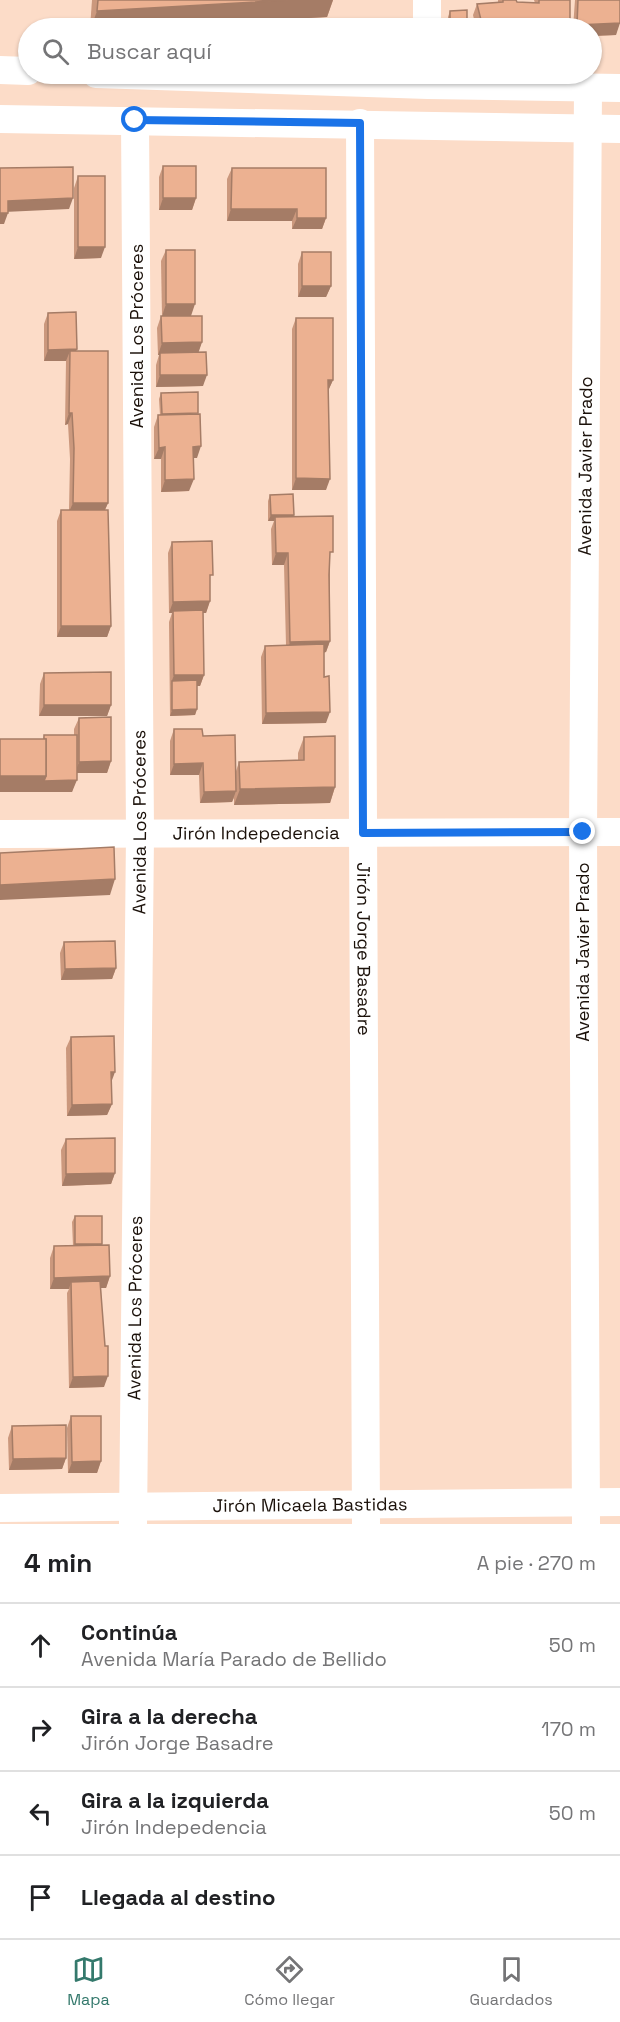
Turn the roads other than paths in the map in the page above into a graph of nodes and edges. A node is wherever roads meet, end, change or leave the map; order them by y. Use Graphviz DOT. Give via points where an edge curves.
graph roads {
  1 [pos="427,0"];
  2 [pos="427,18"];
  3 [pos="0,70"];
  4 [pos="18,71"];
  5 [pos="428,84"];
  6 [pos="517,84"];
  7 [pos="588,88"];
  8 [pos="620,88"];
  9 [pos="0,119"];
  10 [pos="135,120"];
  11 [pos="360,123"];
  12 [pos="428,124"];
  13 [pos="587,128"];
  14 [pos="620,129"];
  15 [pos="583,832"];
  16 [pos="620,832"];
  17 [pos="363,833"];
  18 [pos="0,834"];
  19 [pos="140,834"];
  20 [pos="620,1502"];
  21 [pos="0,1508"];
  22 [pos="586,1513"];
  23 [pos="366,1514"];
  24 [pos="133,1516"];
  1 -- 2 [label="street"];
  3 -- 4 [label="street"];
  5 -- 12 [label="street"];
  6 -- 7 [label="street"];
  7 -- 8 [label="street"];
  7 -- 13 [label="street, Avenida Javier Prado"];
  9 -- 10 [label="street"];
  10 -- 11 [label="street"];
  10 -- 19 [label="street, Avenida Los Próceres"];
  11 -- 12 [label="street"];
  11 -- 17 [label="street, Jirón Jorge Basadre"];
  12 -- 13 [label="street"];
  13 -- 14 [label="street"];
  13 -- 15 [label="street, Avenida Javier Prado"];
  15 -- 16 [label="street, Jirón Indepedencia"];
  15 -- 17 [label="street, Jirón Indepedencia"];
  15 -- 22 [label="street, Avenida Javier Prado"];
  17 -- 19 [label="street, Jirón Indepedencia"];
  17 -- 23 [label="street, Jirón Jorge Basadre"];
  18 -- 19 [label="street, Jirón Indepedencia"];
  19 -- 24 [label="street, Avenida Los Próceres"];
  20 -- 22 [label="street, Jirón Micaela Bastidas"];
  21 -- 24 [label="street, Jirón Micaela Bastidas"];
  22 -- 23 [label="street, Jirón Micaela Bastidas"];
  23 -- 24 [label="street, Jirón Micaela Bastidas"];
}
